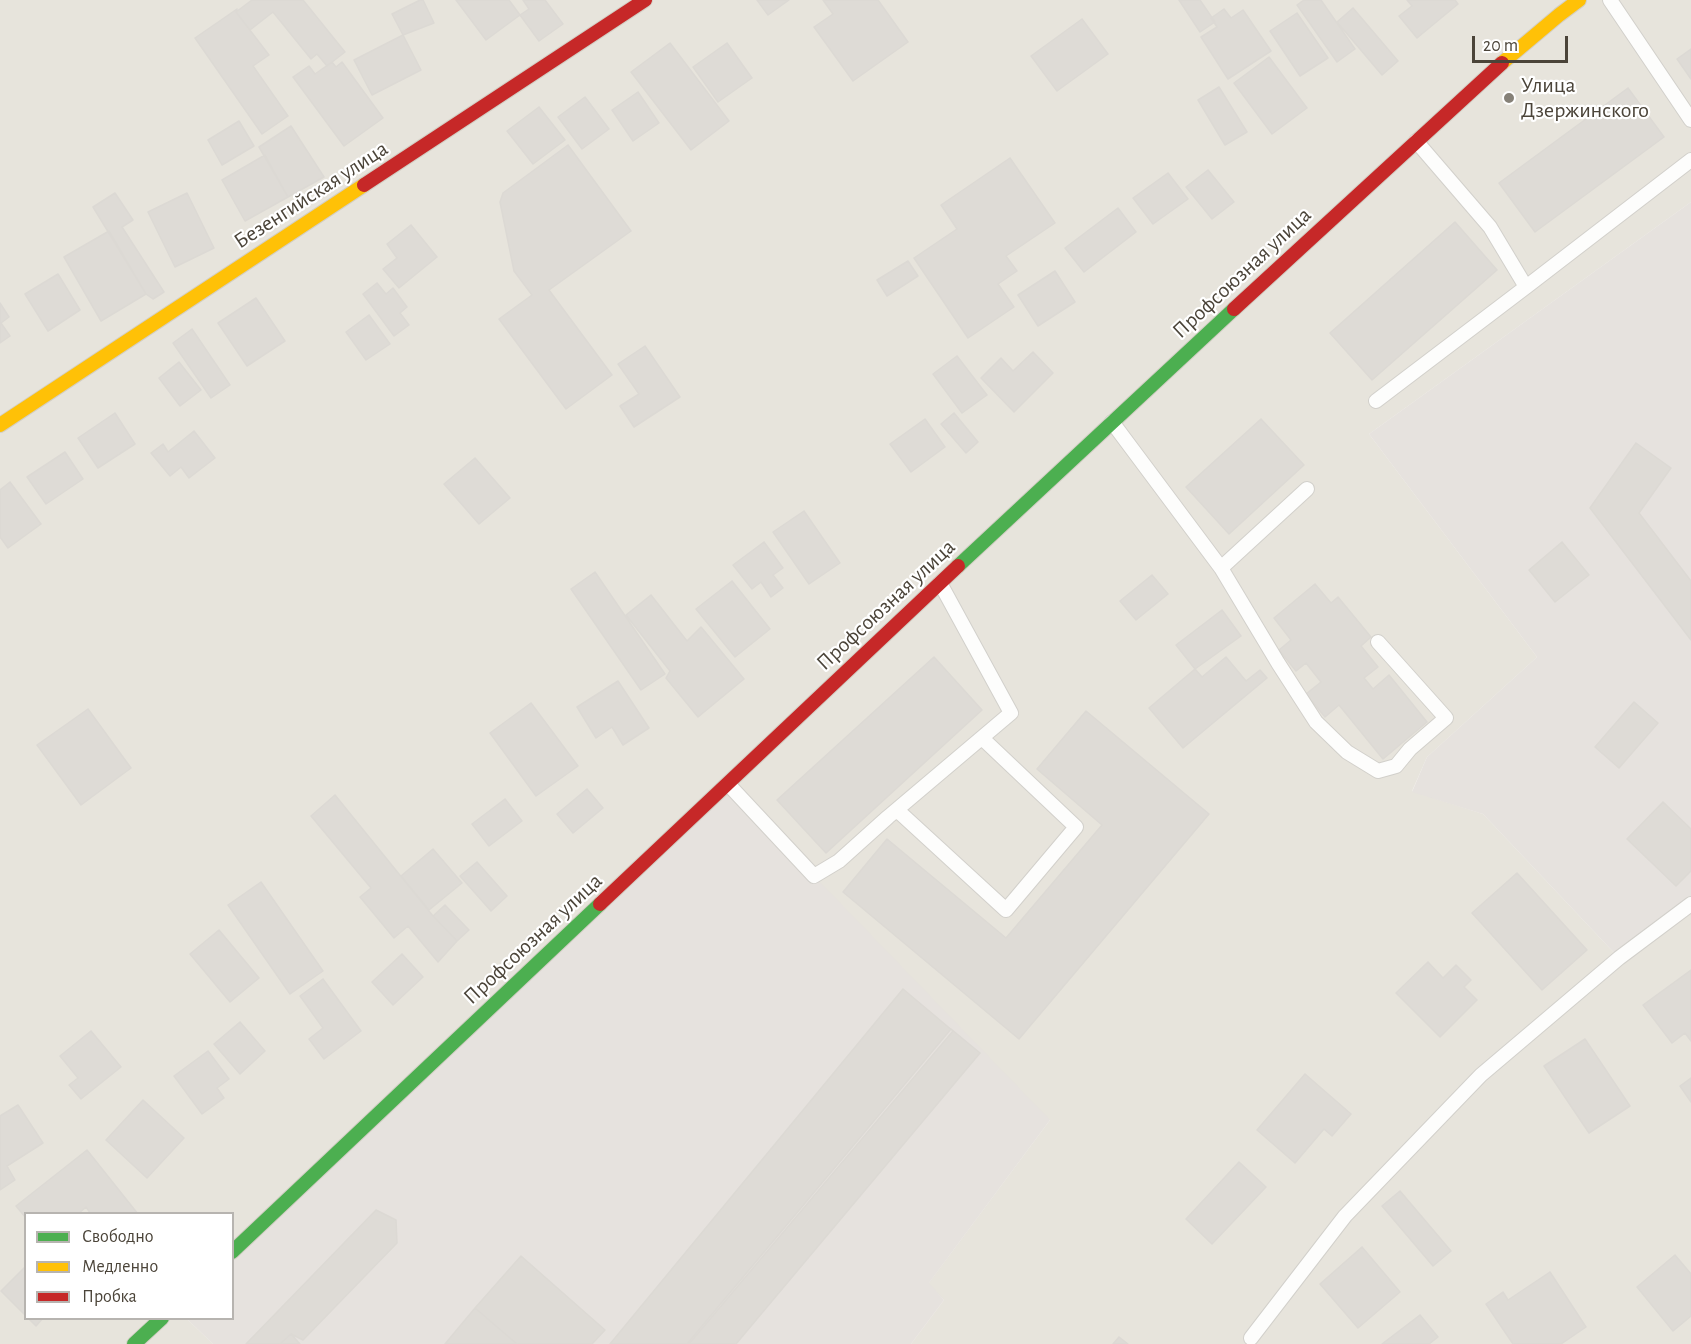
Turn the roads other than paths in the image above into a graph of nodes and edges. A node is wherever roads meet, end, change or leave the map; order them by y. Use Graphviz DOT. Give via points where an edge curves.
graph roads {
  1 [pos="645,0"];
  2 [pos="1579,0"];
  3 [pos="1610,0"];
  4 [pos="1691,120"];
  5 [pos="1416,141"];
  6 [pos="1691,160"];
  7 [pos="1526,287"];
  8 [pos="1376,401"];
  9 [pos="1112,422"];
  10 [pos="0,425"];
  11 [pos="1306,489"];
  12 [pos="1221,568"];
  13 [pos="940,583"];
  14 [pos="1378,642"];
  15 [pos="982,738"];
  16 [pos="728,784"];
  17 [pos="897,810"];
  18 [pos="1691,904"];
  19 [pos="234,1250"];
  20 [pos="160,1320"];
  21 [pos="1251,1338"];
  22 [pos="134,1344"];
  1 -- 10 [label="street, Безенгийская улица"];
  2 -- 5 [label="street, Профсоюзная улица"];
  3 -- 4 [label="lane"];
  5 -- 7 [label="lane" via="1490,227"];
  5 -- 9 [label="street, Профсоюзная улица"];
  6 -- 7 [label="lane"];
  7 -- 8 [label="lane"];
  9 -- 12 [label="lane"];
  9 -- 13 [label="street, Профсоюзная улица"];
  11 -- 12 [label="lane"];
  12 -- 14 [label="lane" via="1316,722 1347,752 1377,771 1396,766 1446,718"];
  13 -- 15 [label="lane" via="1011,713"];
  13 -- 16 [label="street, Профсоюзная улица"];
  15 -- 17 [label="lane"];
  15 -- 17 [label="lane" via="1076,827 1006,910"];
  16 -- 17 [label="lane" via="814,876 839,861"];
  16 -- 19 [label="street, Профсоюзная улица"];
  18 -- 21 [label="lane" via="1619,958 1481,1075 1345,1216"];
  20 -- 22 [label="street"];
}
